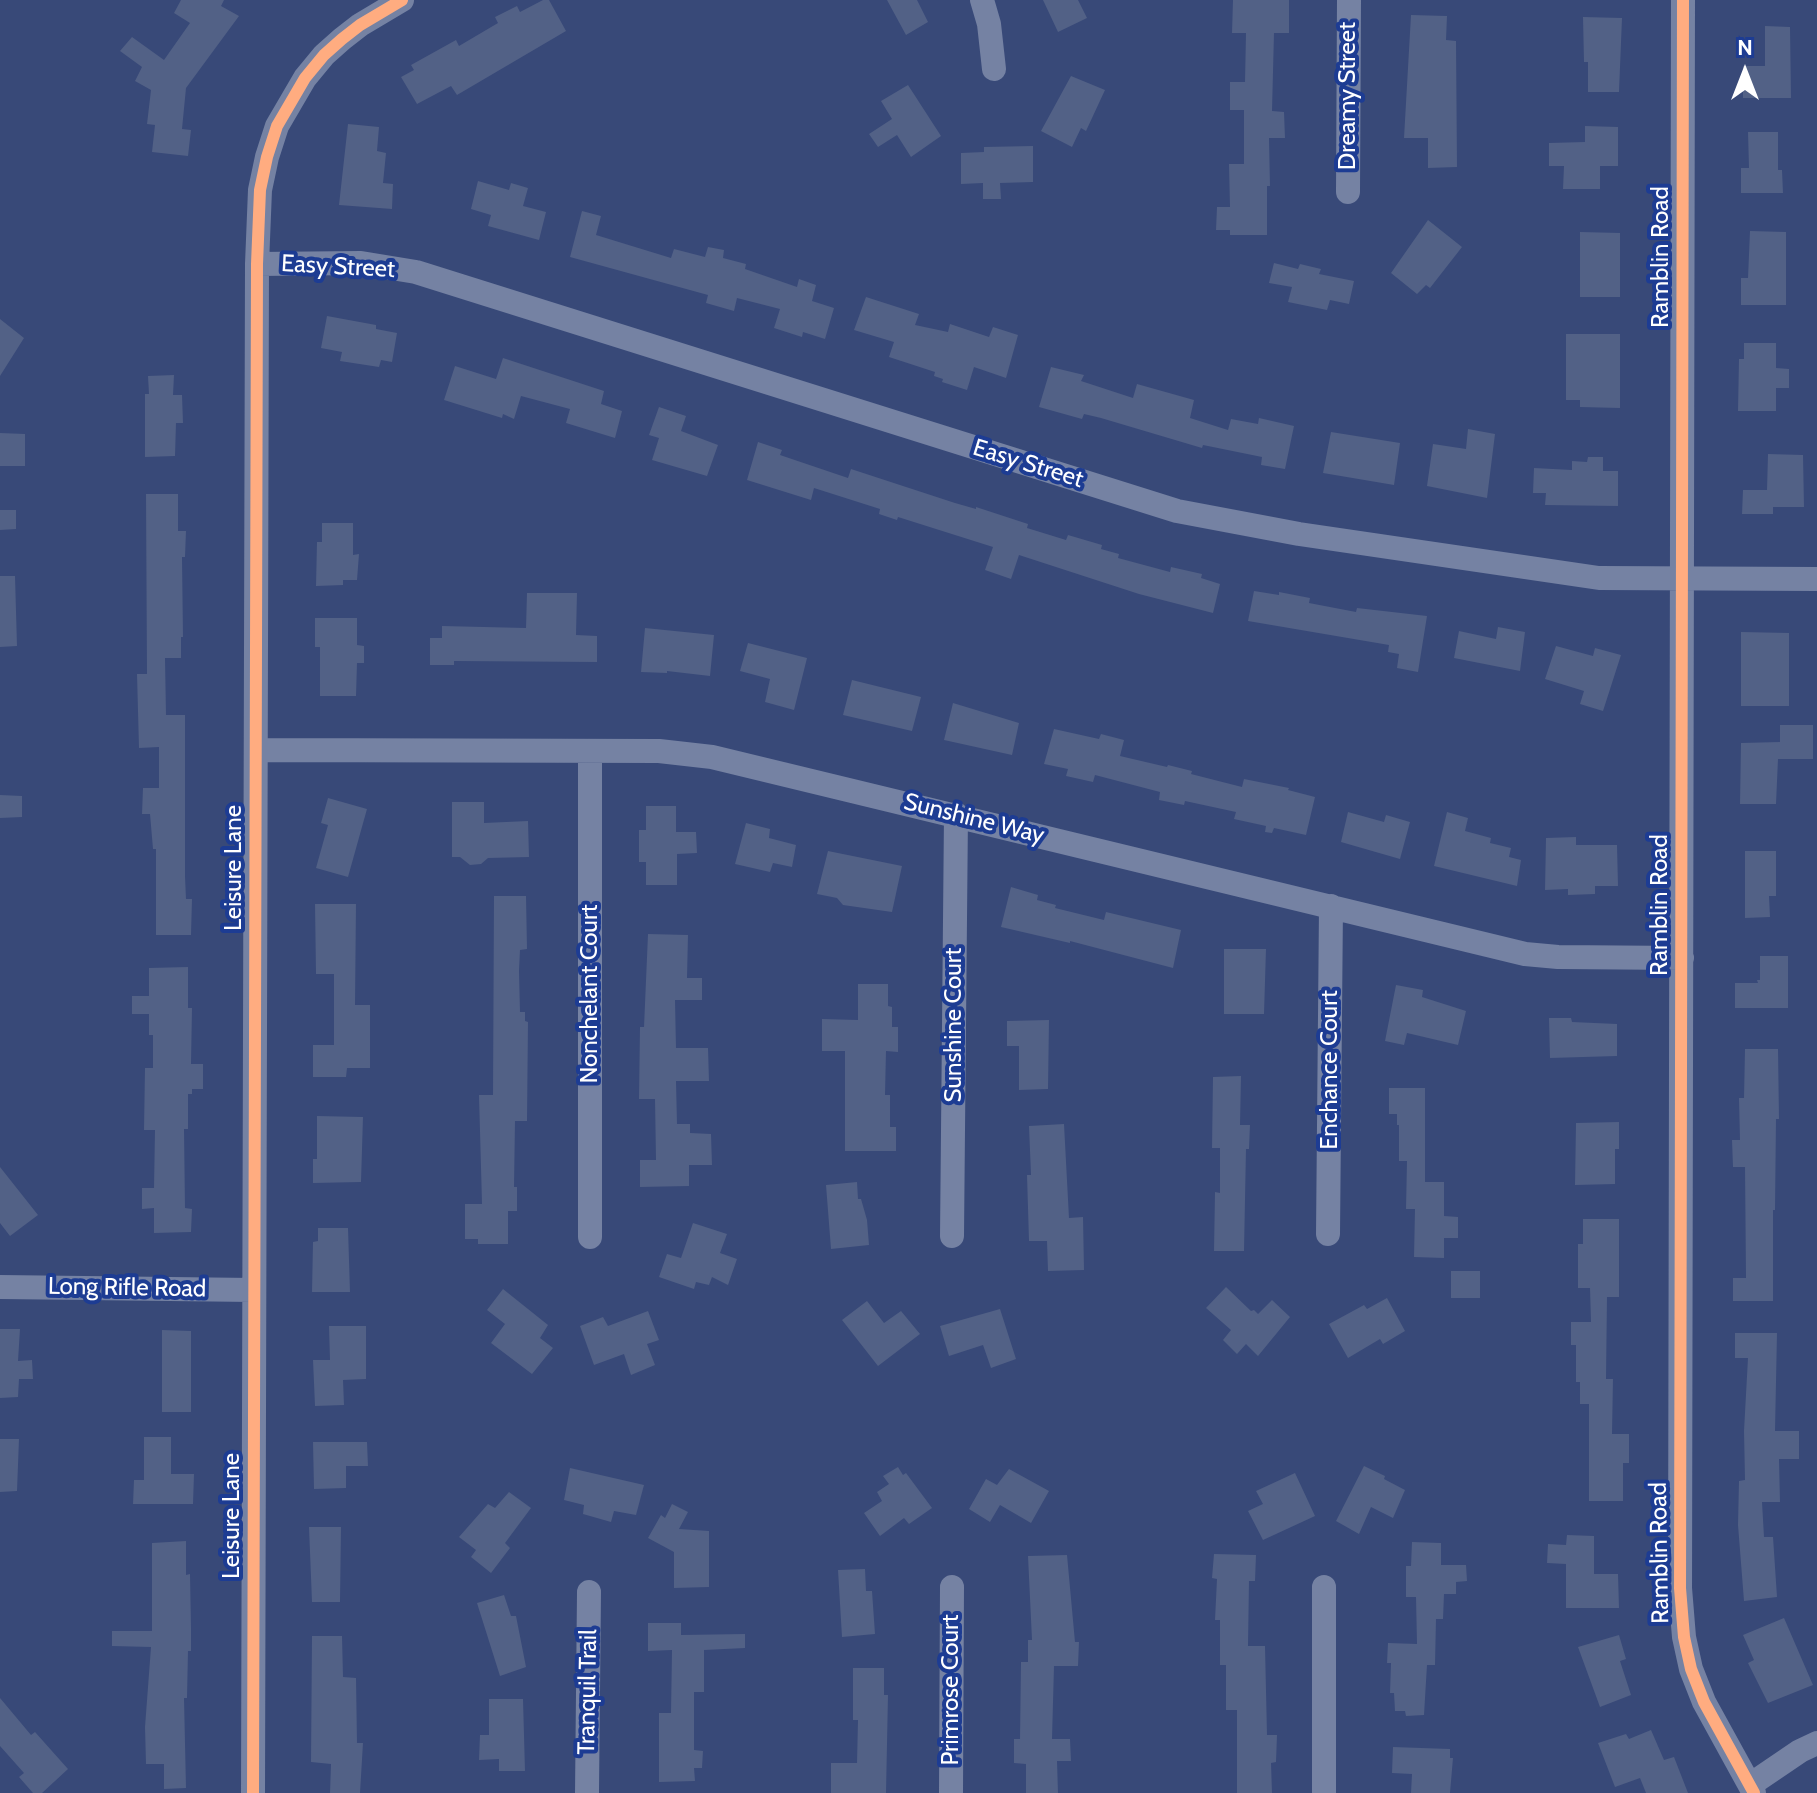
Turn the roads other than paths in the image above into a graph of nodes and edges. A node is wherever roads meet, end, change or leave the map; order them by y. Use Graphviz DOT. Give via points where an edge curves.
graph roads {
  1 [pos="402,0"];
  2 [pos="982,0"];
  3 [pos="1349,0"];
  4 [pos="1683,0"];
  5 [pos="994,69"];
  6 [pos="1348,192"];
  7 [pos="257,264"];
  8 [pos="1683,578"];
  9 [pos="1817,579"];
  10 [pos="257,750"];
  11 [pos="590,752"];
  12 [pos="956,814"];
  13 [pos="1331,906"];
  14 [pos="1682,958"];
  15 [pos="1328,1234"];
  16 [pos="952,1236"];
  17 [pos="590,1237"];
  18 [pos="0,1287"];
  19 [pos="254,1290"];
  20 [pos="952,1587"];
  21 [pos="1324,1587"];
  22 [pos="589,1592"];
  23 [pos="1817,1743"];
  24 [pos="1752,1789"];
  25 [pos="253,1793"];
  26 [pos="587,1793"];
  27 [pos="951,1793"];
  28 [pos="1324,1793"];
  1 -- 7 [label="street, Leisure Lane" via="324,55 291,99 277,126 260,190"];
  2 -- 5 [label="street"];
  3 -- 6 [label="street, Dreamy Street"];
  4 -- 8 [label="street, Ramblin Road"];
  7 -- 8 [label="street, Easy Street" via="361,263 416,272 1177,511 1599,578"];
  7 -- 10 [label="street, Leisure Lane"];
  8 -- 9 [label="street, Easy Street"];
  8 -- 14 [label="street, Ramblin Road"];
  10 -- 11 [label="street, Sunshine Way"];
  10 -- 19 [label="street, Leisure Lane"];
  11 -- 12 [label="street, Sunshine Way" via="712,757"];
  11 -- 17 [label="street, Nonchelant Court"];
  12 -- 13 [label="street, Sunshine Way"];
  12 -- 16 [label="street, Sunshine Court"];
  13 -- 14 [label="street, Sunshine Way" via="1525,954"];
  13 -- 15 [label="street, Enchance Court"];
  14 -- 24 [label="street, Ramblin Road" via="1684,1637 1704,1702"];
  18 -- 19 [label="street, Long Rifle Road"];
  19 -- 25 [label="street, Leisure Lane"];
  20 -- 27 [label="street, Primrose Court"];
  21 -- 28 [label="street"];
  22 -- 26 [label="street, Tranquil Trail"];
  23 -- 24 [label="street"];
}
